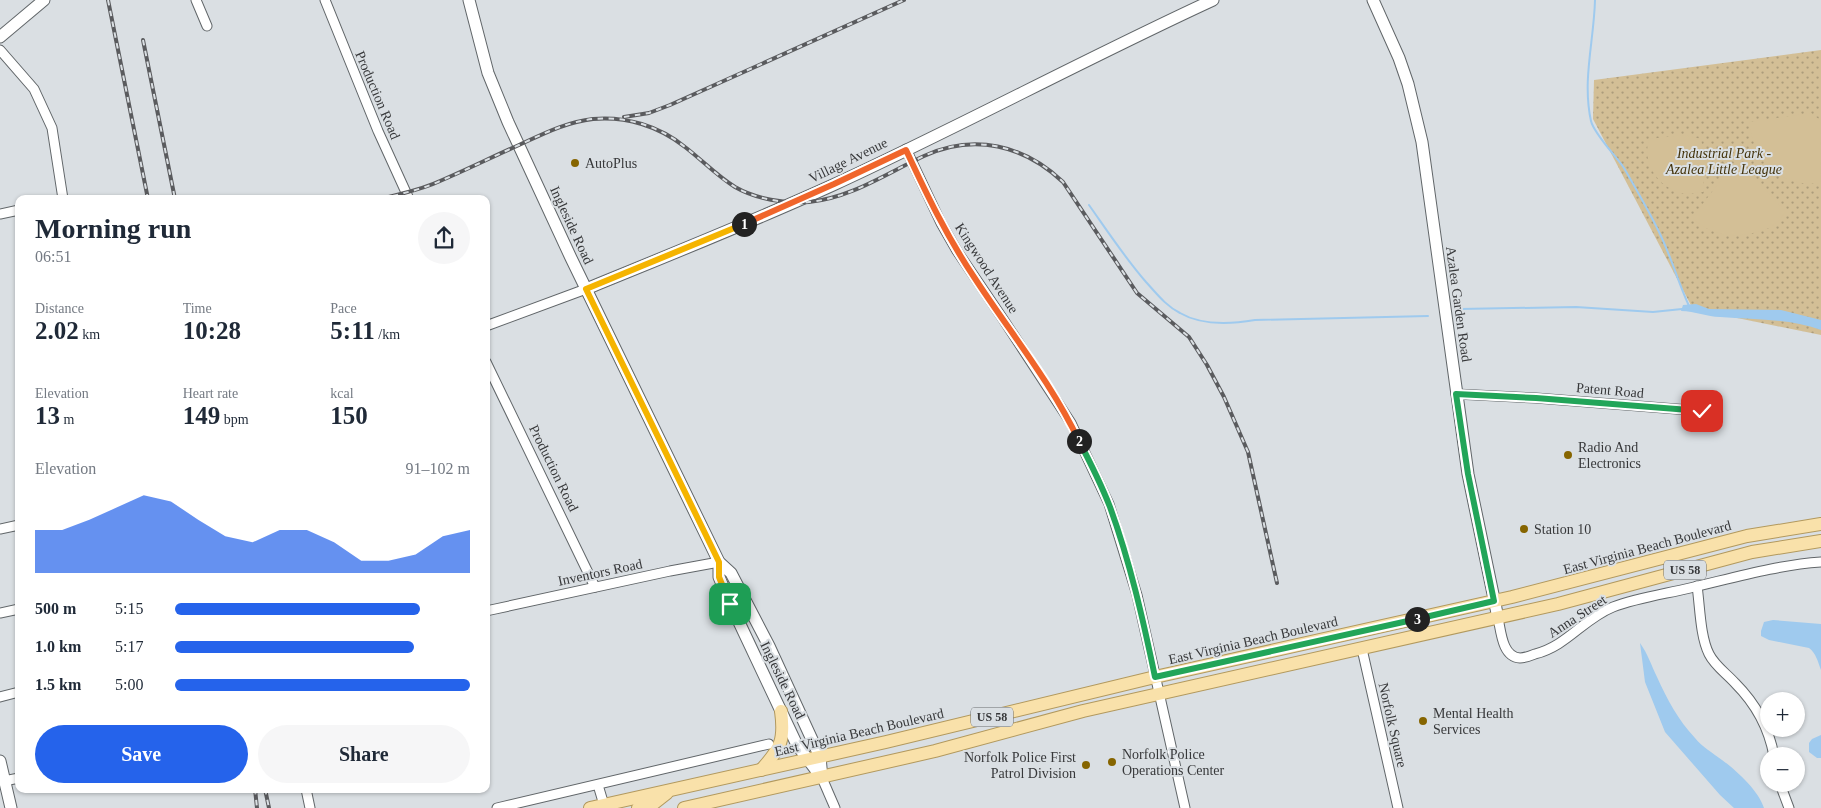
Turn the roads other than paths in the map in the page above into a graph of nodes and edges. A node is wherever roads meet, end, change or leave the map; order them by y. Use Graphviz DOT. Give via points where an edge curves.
graph roads {
  1 [pos="44,0"];
  2 [pos="196,0"];
  3 [pos="325,0"];
  4 [pos="469,0"];
  5 [pos="1213,0"];
  6 [pos="1373,0"];
  7 [pos="33,4"];
  8 [pos="207,26"];
  9 [pos="0,37"];
  10 [pos="0,50"];
  11 [pos="906,150"];
  12 [pos="62,195"];
  13 [pos="407,195"];
  14 [pos="15,211"];
  15 [pos="0,214"];
  16 [pos="586,289"];
  17 [pos="490,325"];
  18 [pos="490,370"];
  19 [pos="1456,394"];
  20 [pos="1702,411"];
  21 [pos="1821,524"];
  22 [pos="15,526"];
  23 [pos="0,529"];
  24 [pos="1821,541"];
  25 [pos="719,562"];
  26 [pos="1821,562"];
  27 [pos="1697,586"];
  28 [pos="595,587"];
  29 [pos="1545,589"];
  30 [pos="1494,601"];
  31 [pos="1550,606"];
  32 [pos="490,609"];
  33 [pos="15,610"];
  34 [pos="0,613"];
  35 [pos="1498,618"];
  36 [pos="1362,649"];
  37 [pos="1155,677"];
  38 [pos="15,693"];
  39 [pos="1159,694"];
  40 [pos="0,697"];
  41 [pos="781,711"];
  42 [pos="769,744"];
  43 [pos="1771,747"];
  44 [pos="820,756"];
  45 [pos="807,760"];
  46 [pos="0,761"];
  47 [pos="761,770"];
  48 [pos="822,778"];
  49 [pos="15,779"];
  50 [pos="4,781"];
  51 [pos="598,785"];
  52 [pos="671,790"];
  53 [pos="1783,792"];
  54 [pos="307,793"];
  55 [pos="604,805"];
  56 [pos="11,808"];
  57 [pos="310,808"];
  58 [pos="497,808"];
  59 [pos="590,808"];
  60 [pos="638,808"];
  61 [pos="684,808"];
  62 [pos="835,808"];
  63 [pos="1184,808"];
  64 [pos="1398,808"];
  65 [pos="1789,808"];
  1 -- 7 [label="street"];
  2 -- 8 [label="street"];
  3 -- 13 [label="street, Production Road"];
  4 -- 16 [label="street, Ingleside Road" via="481,50 498,98"];
  5 -- 11 [label="street, Village Avenue"];
  6 -- 19 [label="street, Azalea Garden Road" via="1398,58 1416,113"];
  7 -- 9 [label="street"];
  10 -- 12 [label="street" via="34,89 52,128"];
  11 -- 16 [label="street, Village Avenue" via="759,218"];
  11 -- 37 [label="street, Kingwood Avenue" via="957,251 1066,416 1092,466 1109,504 1126,557"];
  14 -- 15 [label="street"];
  16 -- 17 [label="street, Village Avenue"];
  16 -- 25 [label="street, Ingleside Road"];
  18 -- 28 [label="street, Production Road"];
  19 -- 20 [label="street, Patent Road"];
  19 -- 30 [label="street, Azalea Garden Road" via="1468,474"];
  21 -- 29 [label="main road, East Virginia Beach Boulevard / US 58" via="1747,536"];
  22 -- 23 [label="street"];
  24 -- 31 [label="main road, US 58" via="1752,552"];
  25 -- 28 [label="street, Inventors Road"];
  25 -- 41 [label="street, Ingleside Road" via="719,577 730,604"];
  25 -- 44 [label="street, Ingleside Road" via="731,573"];
  26 -- 27 [label="street, Anna Street"];
  27 -- 35 [label="street, Anna Street" via="1613,607 1591,619 1553,648 1525,657 1514,656 1506,649"];
  27 -- 43 [label="street" via="1708,652 1756,709"];
  28 -- 32 [label="street, Inventors Road"];
  29 -- 30 [label="main road, East Virginia Beach Boulevard / US 58"];
  29 -- 31 [label="main road"];
  30 -- 35 [label="street, Azalea Garden Road"];
  30 -- 37 [label="main road, East Virginia Beach Boulevard / US 58"];
  31 -- 35 [label="main road, US 58"];
  33 -- 34 [label="street"];
  35 -- 36 [label="main road, US 58"];
  36 -- 39 [label="main road, US 58"];
  36 -- 64 [label="street, Norfolk Square"];
  37 -- 39 [label="street"];
  37 -- 44 [label="main road, East Virginia Beach Boulevard / US 58"];
  38 -- 40 [label="street"];
  39 -- 48 [label="main road, US 58"];
  39 -- 63 [label="street"];
  41 -- 45 [label="street, Ingleside Road"];
  41 -- 47 [label="main road" via="782,738 776,754"];
  42 -- 51 [label="street, East Virginia Beach Boulevard"];
  44 -- 45 [label="main road, East Virginia Beach Boulevard / US 58"];
  44 -- 48 [label="street, Ingleside Road"];
  45 -- 47 [label="main road, East Virginia Beach Boulevard / US 58"];
  45 -- 48 [label="street, Ingleside Road"];
  46 -- 50 [label="street"];
  47 -- 52 [label="main road, East Virginia Beach Boulevard / US 58"];
  48 -- 61 [label="main road, US 58"];
  48 -- 62 [label="street, Ingleside Road"];
  49 -- 50 [label="street"];
  50 -- 56 [label="street"];
  51 -- 55 [label="street"];
  51 -- 58 [label="street, East Virginia Beach Boulevard"];
  52 -- 55 [label="main road, East Virginia Beach Boulevard / US 58"];
  52 -- 60 [label="main road" via="653,804"];
  53 -- 65 [label="street"];
  54 -- 57 [label="street"];
  55 -- 59 [label="main road, East Virginia Beach Boulevard / US 58"];
}
